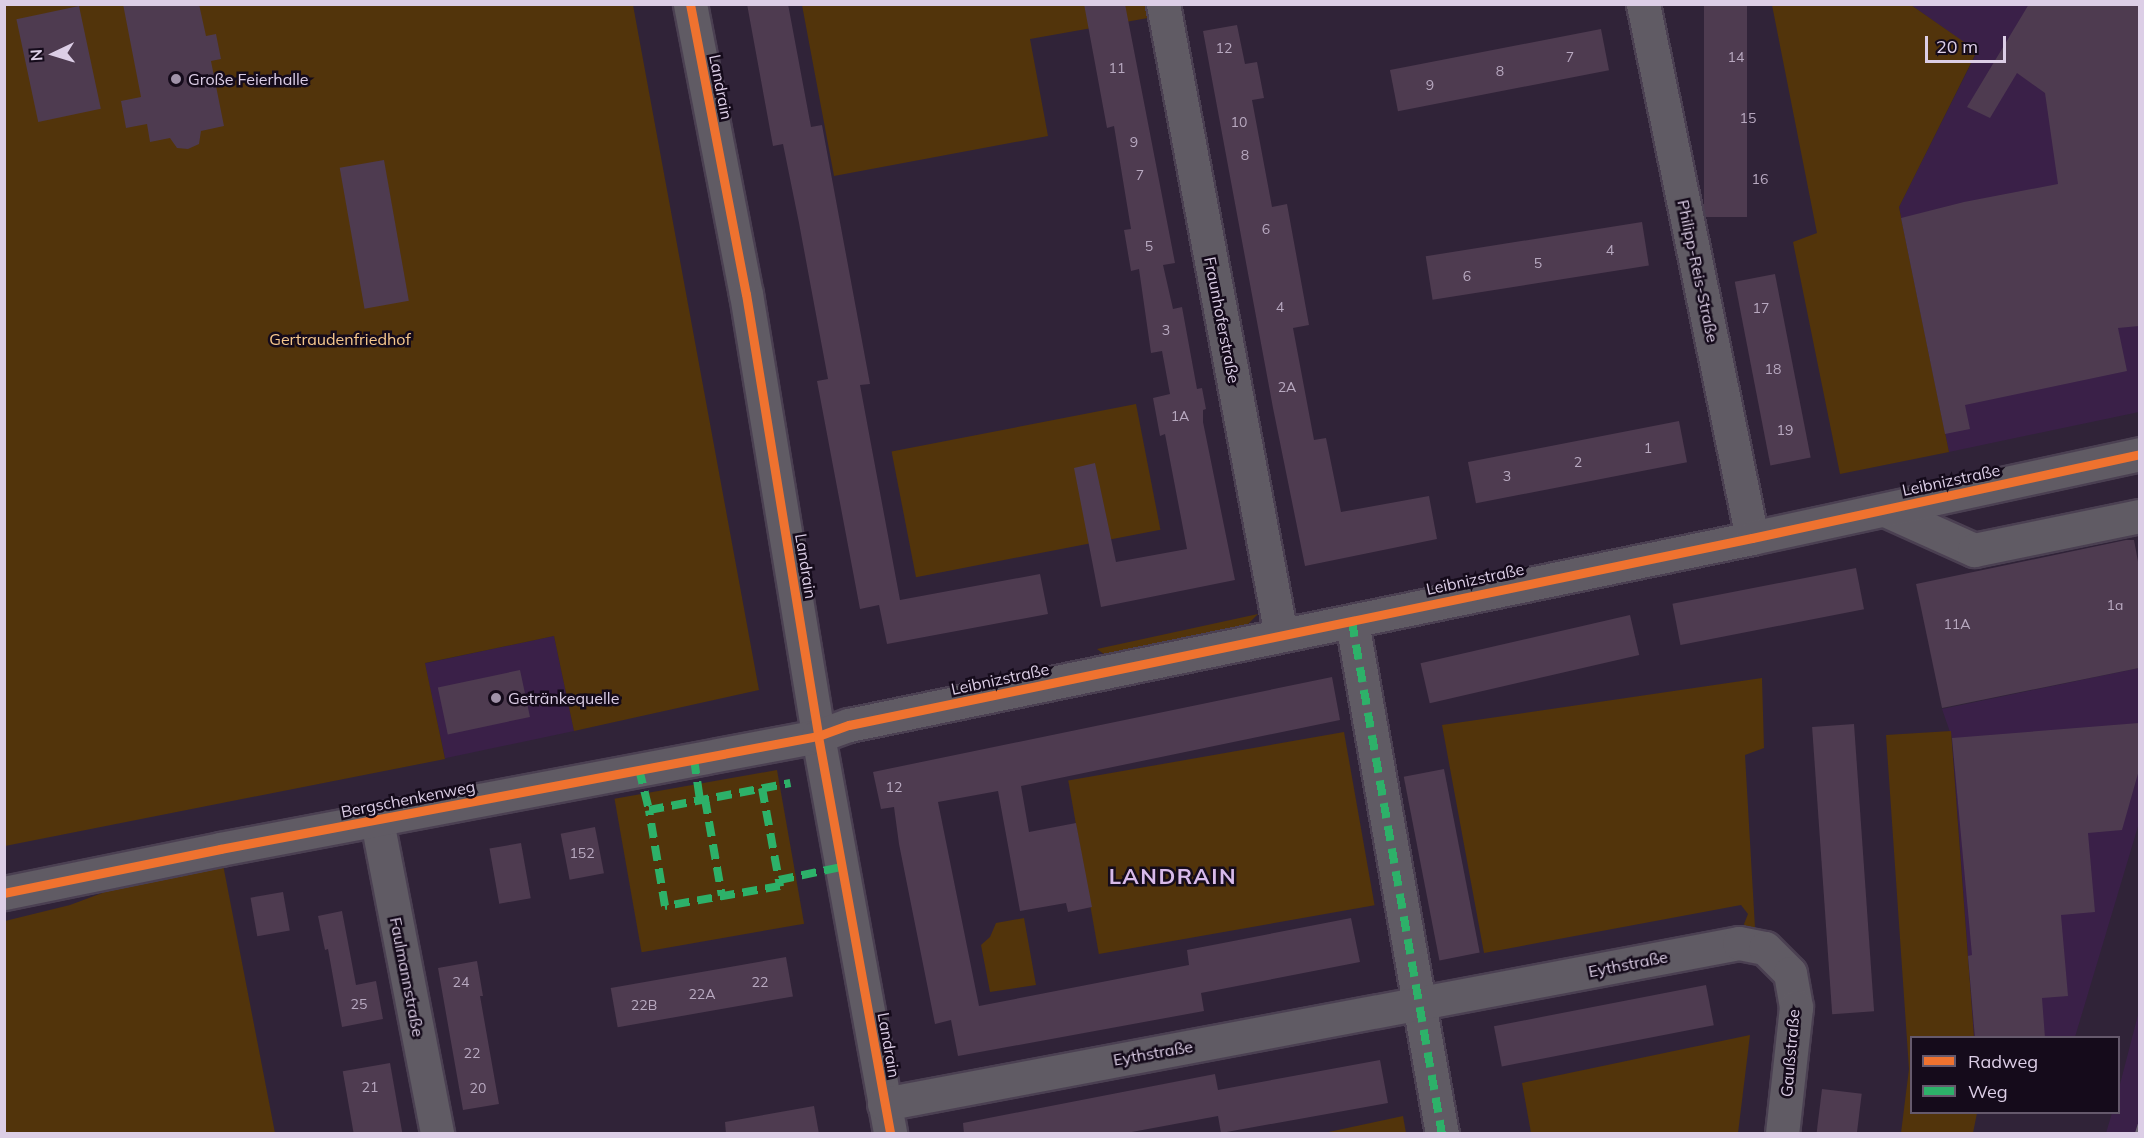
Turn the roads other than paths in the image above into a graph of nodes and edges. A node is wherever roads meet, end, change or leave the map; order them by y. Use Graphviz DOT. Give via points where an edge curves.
graph roads {
  1 [pos="690,4"];
  2 [pos="1163,4"];
  3 [pos="1643,4"];
  4 [pos="2139,454"];
  5 [pos="1885,510"];
  6 [pos="2139,516"];
  7 [pos="1752,538"];
  8 [pos="1352,621"];
  9 [pos="1281,635"];
  10 [pos="818,736"];
  11 [pos="377,821"];
  12 [pos="4,893"];
  13 [pos="1790,973"];
  14 [pos="1421,1004"];
  15 [pos="887,1119"];
  16 [pos="437,1134"];
  17 [pos="1442,1134"];
  18 [pos="1782,1134"];
  1 -- 10 [label="street, Landrain" via="746,294"];
  2 -- 9 [label="street, Fraunhoferstraße"];
  3 -- 7 [label="street, Philipp-Reis-Straße"];
  4 -- 5 [label="street, Leibnizstraße"];
  5 -- 6 [label="street, Leibnizstraße" via="1974,550"];
  5 -- 7 [label="street, Leibnizstraße"];
  7 -- 8 [label="street, Leibnizstraße"];
  8 -- 9 [label="street, Leibnizstraße"];
  8 -- 14 [label="street"];
  9 -- 10 [label="street, Leibnizstraße" via="849,725"];
  10 -- 11 [label="street, Bergschenkenweg"];
  10 -- 15 [label="street, Landrain"];
  11 -- 12 [label="street, Bergschenkenweg"];
  11 -- 16 [label="street, Faulmannstraße"];
  13 -- 14 [label="street, Eythstraße" via="1765,948 1739,943"];
  13 -- 18 [label="street, Gaußstraße" via="1796,1007"];
  14 -- 15 [label="street, Eythstraße"];
  14 -- 17 [label="street" via="1421,1024"];
}
